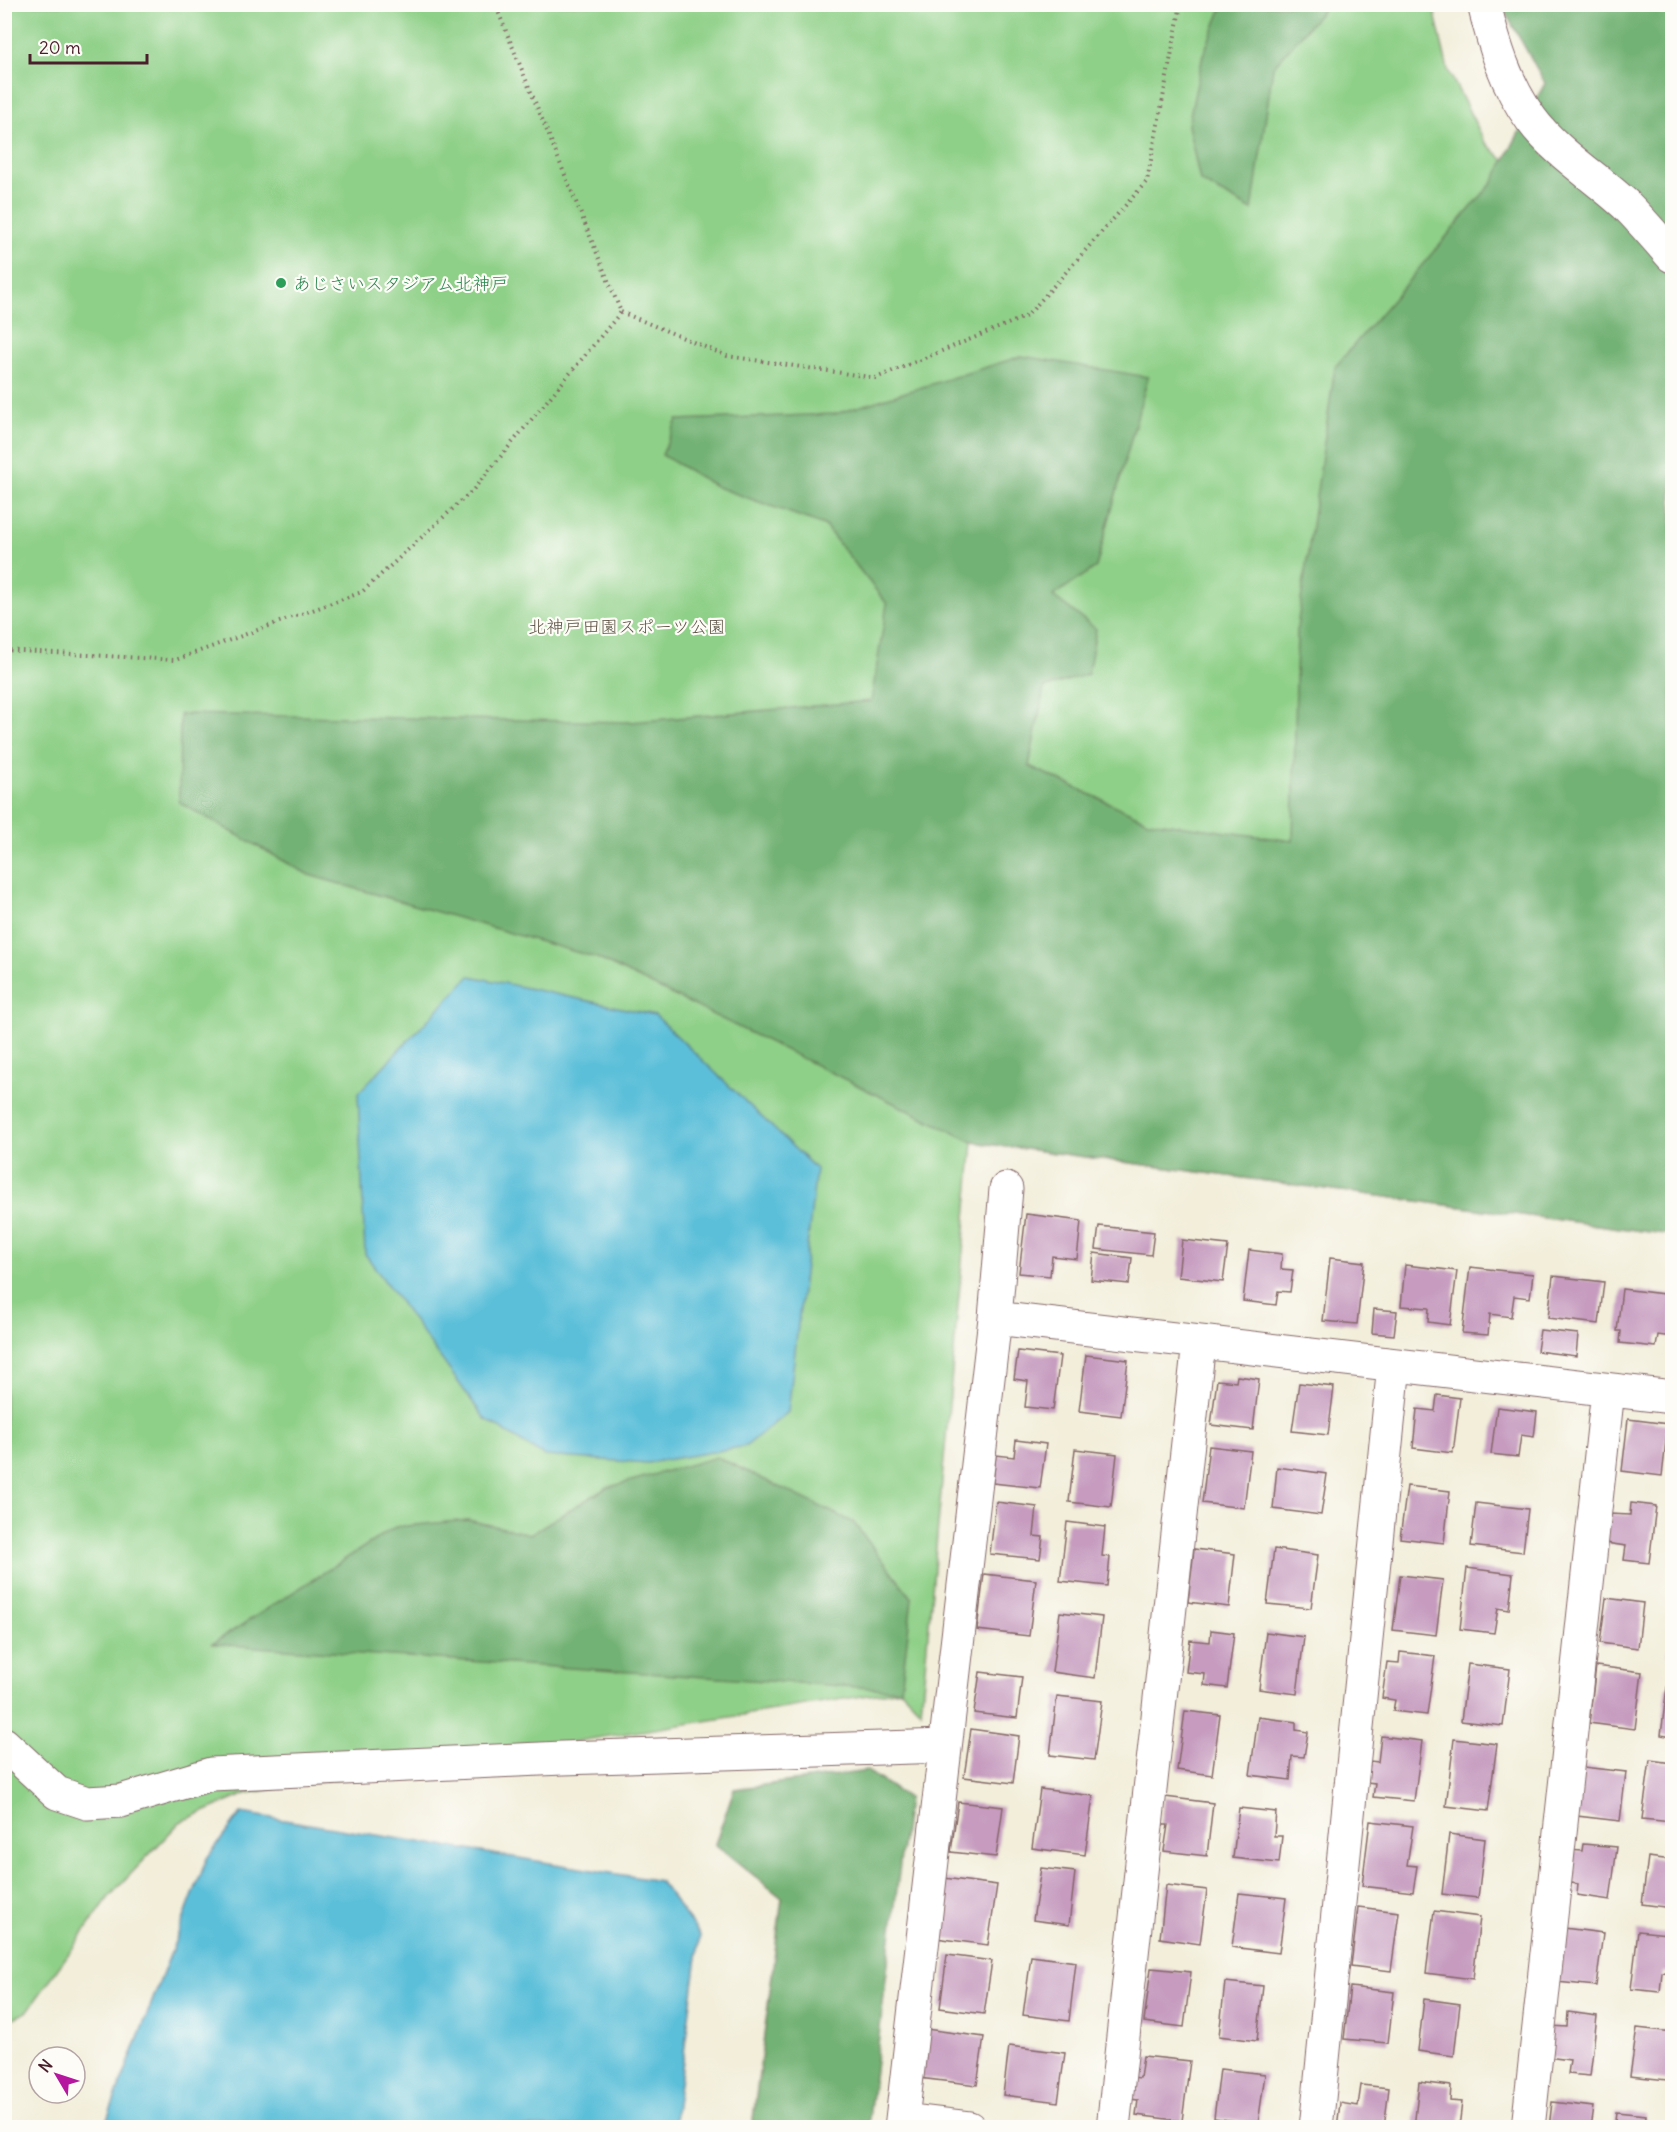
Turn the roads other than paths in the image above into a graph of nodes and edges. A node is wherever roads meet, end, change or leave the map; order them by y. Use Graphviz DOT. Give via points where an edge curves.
graph roads {
  1 [pos="1484,4"];
  2 [pos="1672,256"];
  3 [pos="1006,1189"];
  4 [pos="995,1318"];
  5 [pos="1199,1342"];
  6 [pos="1394,1365"];
  7 [pos="1608,1390"];
  8 [pos="1672,1397"];
  9 [pos="4,1744"];
  10 [pos="945,1746"];
  11 [pos="902,2124"];
  12 [pos="969,2127"];
  13 [pos="1113,2127"];
  14 [pos="1316,2127"];
  15 [pos="1528,2127"];
  1 -- 2 [label="street" via="1508,82 1532,120 1627,206"];
  3 -- 4 [label="street"];
  4 -- 5 [label="street"];
  4 -- 10 [label="street"];
  5 -- 6 [label="street"];
  5 -- 13 [label="street"];
  6 -- 7 [label="street"];
  6 -- 14 [label="street"];
  7 -- 8 [label="street"];
  7 -- 15 [label="street"];
  9 -- 10 [label="street" via="57,1793 87,1803 121,1801 211,1774"];
  10 -- 11 [label="street"];
  11 -- 12 [label="street"];
}
